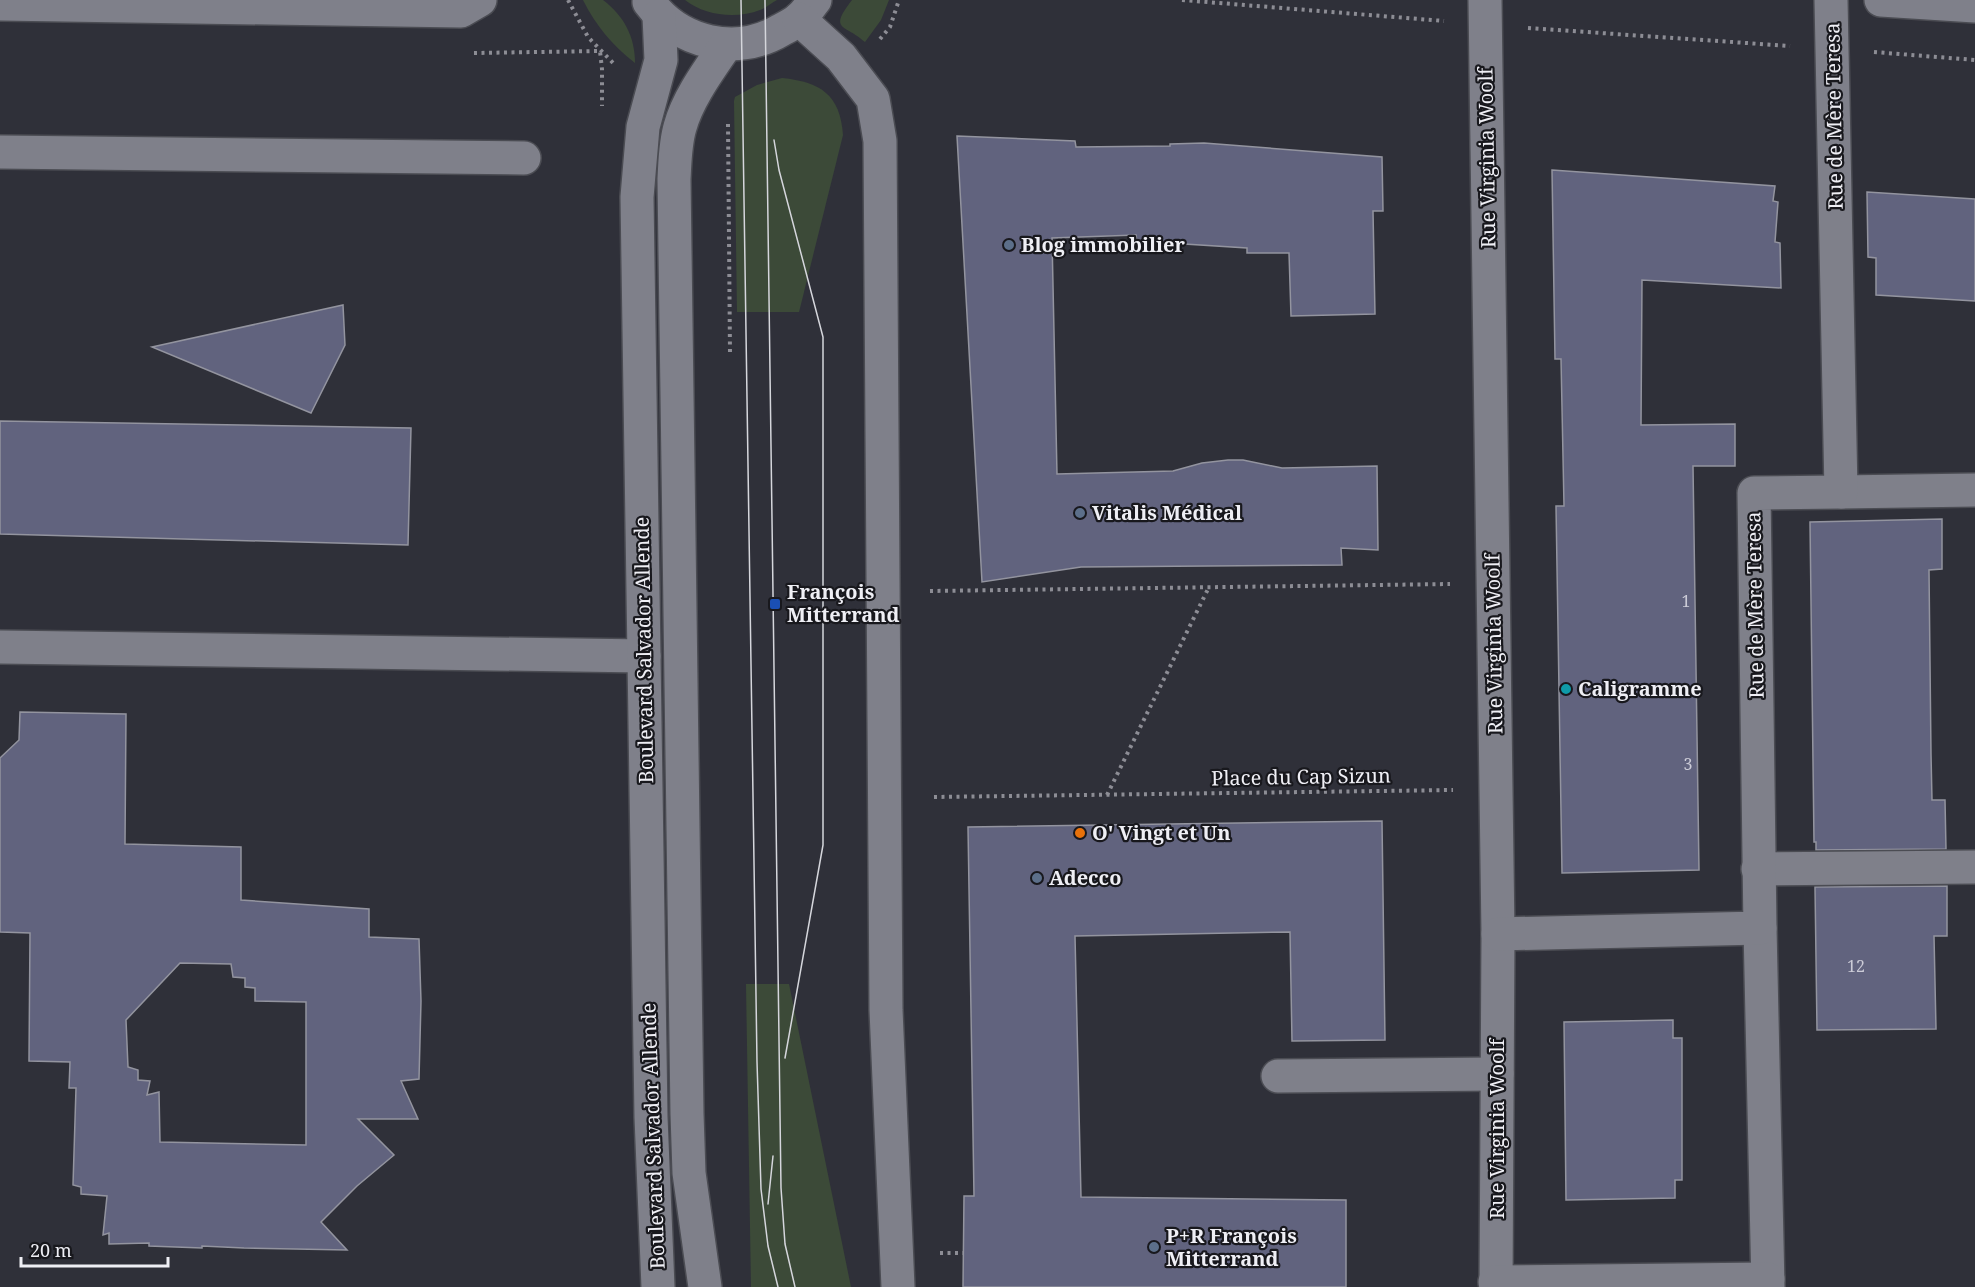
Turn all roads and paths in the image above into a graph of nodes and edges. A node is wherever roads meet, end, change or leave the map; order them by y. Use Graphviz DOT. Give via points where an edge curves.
graph roads {
  1 [pos="480,0"];
  2 [pos="568,0"];
  3 [pos="899,0"];
  4 [pos="1182,0"];
  5 [pos="1485,0"];
  6 [pos="1831,0"];
  7 [pos="1881,0"];
  8 [pos="0,4"];
  9 [pos="1975,6"];
  10 [pos="653,8"];
  11 [pos="807,10"];
  12 [pos="1449,22"];
  13 [pos="1521,27"];
  14 [pos="876,44"];
  15 [pos="726,45"];
  16 [pos="1800,47"];
  17 [pos="1863,51"];
  18 [pos="1975,60"];
  19 [pos="617,66"];
  20 [pos="728,122"];
  21 [pos="0,152"];
  22 [pos="524,158"];
  23 [pos="730,353"];
  24 [pos="1975,490"];
  25 [pos="1841,492"];
  26 [pos="1493,584"];
  27 [pos="1209,587"];
  28 [pos="930,591"];
  29 [pos="0,647"];
  30 [pos="644,656"];
  31 [pos="1496,790"];
  32 [pos="1107,795"];
  33 [pos="934,797"];
  34 [pos="1975,867"];
  35 [pos="1758,869"];
  36 [pos="1760,928"];
  37 [pos="1498,934"];
  38 [pos="1497,1074"];
  39 [pos="1278,1076"];
  40 [pos="939,1253"];
  41 [pos="963,1253"];
  42 [pos="1768,1283"];
  43 [pos="1495,1284"];
  44 [pos="658,1287"];
  45 [pos="705,1287"];
  46 [pos="898,1287"];
  1 -- 8 [label="street" via="461,11"];
  2 -- 19 [label="path" via="588,37"];
  3 -- 14 [label="path" via="890,27"];
  4 -- 12 [label="path"];
  5 -- 26 [label="street, Rue Virginia Woolf"];
  6 -- 25 [label="street, Rue de Mère Teresa"];
  7 -- 9 [label="street"];
  10 -- 15 [label="street" via="690,36"];
  10 -- 30 [label="street, Boulevard Salvador Allende" via="661,60 643,127 638,197"];
  11 -- 15 [label="street" via="766,39"];
  11 -- 46 [label="street" via="873,99 880,141 886,1010"];
  13 -- 16 [label="path"];
  15 -- 45 [label="street, Boulevard Salvador Allende" via="702,78 680,126 674,179 687,1114 689,1173"];
  17 -- 18 [label="path"];
  20 -- 23 [label="path"];
  21 -- 22 [label="street"];
  24 -- 25 [label="street"];
  25 -- 35 [label="street, Rue de Mère Teresa" via="1754,493"];
  26 -- 27 [label="path"];
  26 -- 31 [label="street, Rue Virginia Woolf"];
  27 -- 28 [label="path"];
  27 -- 32 [label="path"];
  29 -- 30 [label="street"];
  30 -- 44 [label="street, Boulevard Salvador Allende" via="651,1117"];
  31 -- 32 [label="path, Place du Cap Sizun"];
  31 -- 37 [label="street, Rue Virginia Woolf"];
  32 -- 33 [label="path, Place du Cap Sizun"];
  34 -- 35 [label="street"];
  35 -- 36 [label="street, Rue de Mère Teresa"];
  36 -- 37 [label="street"];
  36 -- 42 [label="street, Rue de Mère Teresa"];
  37 -- 38 [label="street, Rue Virginia Woolf"];
  38 -- 39 [label="street"];
  38 -- 43 [label="street, Rue Virginia Woolf"];
  40 -- 41 [label="path"];
  42 -- 43 [label="street"];
}
